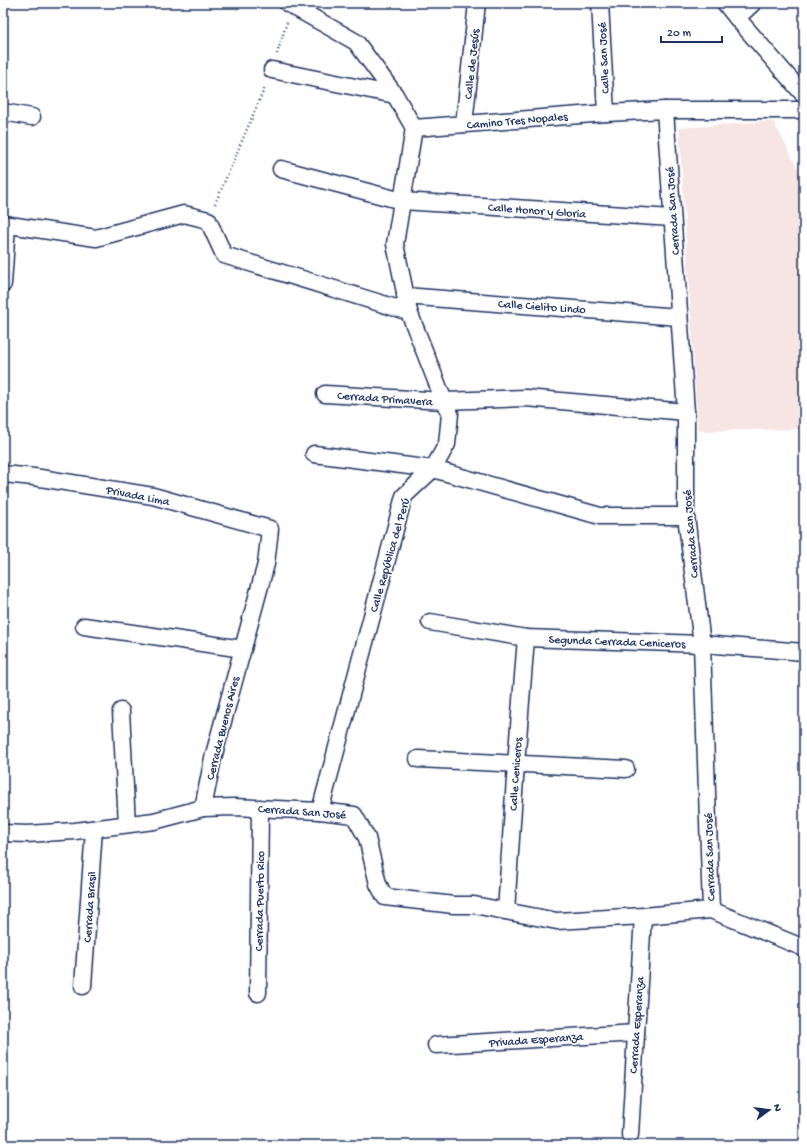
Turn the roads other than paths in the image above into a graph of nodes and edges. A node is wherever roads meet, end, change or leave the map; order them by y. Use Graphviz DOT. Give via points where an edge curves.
graph roads {
  1 [pos="478,3"];
  2 [pos="600,3"];
  3 [pos="725,3"];
  4 [pos="753,3"];
  5 [pos="289,4"];
  6 [pos="737,18"];
  7 [pos="272,70"];
  8 [pos="802,88"];
  9 [pos="395,95"];
  10 [pos="665,110"];
  11 [pos="804,110"];
  12 [pos="3,112"];
  13 [pos="606,113"];
  14 [pos="32,117"];
  15 [pos="464,124"];
  16 [pos="414,128"];
  17 [pos="282,169"];
  18 [pos="402,201"];
  19 [pos="672,218"];
  20 [pos="5,225"];
  21 [pos="3,284"];
  22 [pos="405,296"];
  23 [pos="409,312"];
  24 [pos="679,317"];
  25 [pos="325,394"];
  26 [pos="444,401"];
  27 [pos="686,412"];
  28 [pos="314,454"];
  29 [pos="433,469"];
  30 [pos="3,474"];
  31 [pos="686,516"];
  32 [pos="270,529"];
  33 [pos="430,622"];
  34 [pos="84,626"];
  35 [pos="526,638"];
  36 [pos="702,644"];
  37 [pos="243,649"];
  38 [pos="804,652"];
  39 [pos="122,711"];
  40 [pos="418,760"];
  41 [pos="516,764"];
  42 [pos="626,769"];
  43 [pos="203,808"];
  44 [pos="260,808"];
  45 [pos="320,811"];
  46 [pos="127,824"];
  47 [pos="94,828"];
  48 [pos="3,833"];
  49 [pos="711,910"];
  50 [pos="506,911"];
  51 [pos="643,916"];
  52 [pos="804,948"];
  53 [pos="83,986"];
  54 [pos="258,993"];
  55 [pos="636,1033"];
  56 [pos="436,1045"];
  57 [pos="630,1135"];
  1 -- 15 [label="street, Calle de Jesús"];
  2 -- 13 [label="street, Calle San José"];
  3 -- 6 [label="street"];
  4 -- 6 [label="street"];
  5 -- 9 [label="street" via="356,42"];
  6 -- 8 [label="street"];
  7 -- 9 [label="street"];
  9 -- 16 [label="street"];
  10 -- 11 [label="street, Camino Tres Nopales"];
  10 -- 13 [label="street, Camino Tres Nopales"];
  10 -- 19 [label="street, Cerrada San José"];
  12 -- 14 [label="street"];
  13 -- 15 [label="street, Camino Tres Nopales"];
  15 -- 16 [label="street, Camino Tres Nopales"];
  16 -- 18 [label="street, Calle República del Perú"];
  17 -- 18 [label="street, Calle Honor y Gloria"];
  18 -- 19 [label="street, Calle Honor y Gloria"];
  18 -- 22 [label="street, Calle República del Perú" via="395,244"];
  19 -- 24 [label="street, Cerrada San José"];
  20 -- 21 [label="street"];
  20 -- 23 [label="street" via="96,238 184,214 208,220 224,255"];
  22 -- 23 [label="street, Calle República del Perú"];
  22 -- 24 [label="street, Calle Cielito Lindo"];
  23 -- 26 [label="street, Calle República del Perú"];
  24 -- 27 [label="street, Cerrada San José"];
  25 -- 26 [label="street, Cerrada Primavera"];
  26 -- 27 [label="street, Cerrada Primavera" via="526,398"];
  26 -- 29 [label="street, Calle República del Perú" via="450,414 447,444"];
  27 -- 31 [label="street, Cerrada San José"];
  28 -- 29 [label="street"];
  29 -- 31 [label="street" via="600,516"];
  29 -- 45 [label="street, Calle República del Perú" via="404,496"];
  30 -- 32 [label="street, Privada Lima" via="34,476 153,496"];
  31 -- 36 [label="street, Cerrada San José"];
  32 -- 37 [label="street, Cerrada Buenos Aires" via="266,564"];
  33 -- 35 [label="street, Segunda Cerrada Ceniceros"];
  34 -- 37 [label="street"];
  35 -- 36 [label="street, Segunda Cerrada Ceniceros"];
  35 -- 41 [label="street, Calle Ceniceros"];
  36 -- 38 [label="street, Segunda Cerrada Ceniceros"];
  36 -- 49 [label="street, Cerrada San José"];
  37 -- 43 [label="street, Cerrada Buenos Aires" via="213,758"];
  39 -- 46 [label="street"];
  40 -- 41 [label="street"];
  41 -- 42 [label="street"];
  41 -- 50 [label="street, Calle Ceniceros"];
  43 -- 44 [label="street, Cerrada San José"];
  43 -- 46 [label="street, Cerrada San José" via="154,821"];
  44 -- 45 [label="street, Cerrada San José"];
  44 -- 54 [label="street, Cerrada Puerto Rico"];
  45 -- 50 [label="street, Cerrada San José" via="354,815 367,838 378,884 385,897 474,905"];
  46 -- 47 [label="street, Cerrada San José"];
  47 -- 48 [label="street, Cerrada San José" via="27,834"];
  47 -- 53 [label="street, Cerrada Brasil"];
  49 -- 51 [label="street, Cerrada San José"];
  49 -- 52 [label="street, Cerrada San José"];
  50 -- 51 [label="street, Cerrada San José" via="558,920"];
  51 -- 55 [label="street, Cerrada Esperanza"];
  55 -- 56 [label="street, Privada Esperanza"];
  55 -- 57 [label="street, Cerrada Esperanza"];
}
